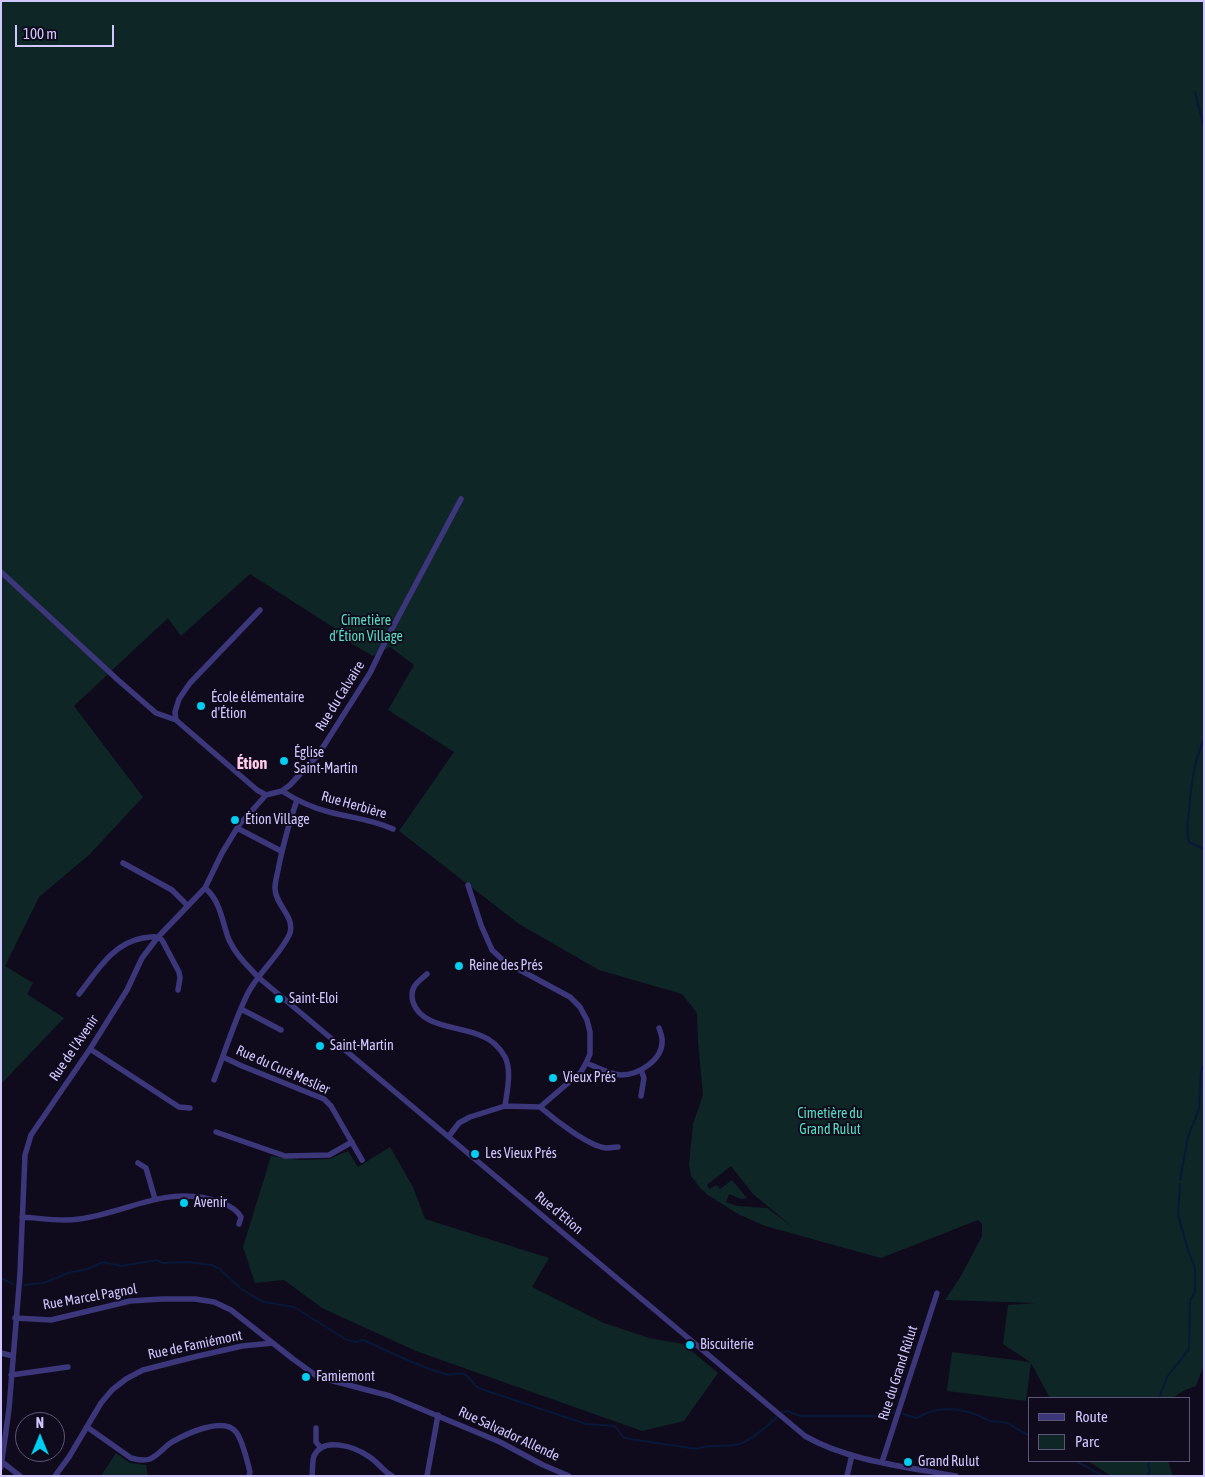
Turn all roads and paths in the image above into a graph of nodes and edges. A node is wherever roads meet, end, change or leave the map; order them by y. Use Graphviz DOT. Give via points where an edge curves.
graph roads {
  1 [pos="461,499"];
  2 [pos="1,572"];
  3 [pos="260,610"];
  4 [pos="176,720"];
  5 [pos="282,791"];
  6 [pos="266,795"];
  7 [pos="297,800"];
  8 [pos="237,828"];
  9 [pos="393,829"];
  10 [pos="281,851"];
  11 [pos="123,864"];
  12 [pos="468,885"];
  13 [pos="206,888"];
  14 [pos="188,906"];
  15 [pos="158,937"];
  16 [pos="427,974"];
  17 [pos="258,977"];
  18 [pos="178,990"];
  19 [pos="79,994"];
  20 [pos="241,1009"];
  21 [pos="659,1028"];
  22 [pos="281,1030"];
  23 [pos="90,1049"];
  24 [pos="223,1057"];
  25 [pos="586,1063"];
  26 [pos="641,1070"];
  27 [pos="214,1080"];
  28 [pos="641,1096"];
  29 [pos="505,1106"];
  30 [pos="540,1107"];
  31 [pos="190,1108"];
  32 [pos="216,1132"];
  33 [pos="449,1136"];
  34 [pos="352,1142"];
  35 [pos="618,1147"];
  36 [pos="362,1160"];
  37 [pos="138,1163"];
  38 [pos="155,1199"];
  39 [pos="22,1217"];
  40 [pos="239,1224"];
  41 [pos="937,1293"];
  42 [pos="15,1318"];
  43 [pos="273,1343"];
  44 [pos="1,1353"];
  45 [pos="13,1356"];
  46 [pos="68,1368"];
  47 [pos="11,1374"];
  48 [pos="438,1415"];
  49 [pos="87,1427"];
  50 [pos="316,1428"];
  51 [pos="321,1448"];
  52 [pos="852,1455"];
  53 [pos="882,1462"];
  54 [pos="2,1464"];
  55 [pos="20,1476"];
  56 [pos="55,1476"];
  57 [pos="249,1476"];
  58 [pos="312,1476"];
  59 [pos="392,1476"];
  60 [pos="427,1476"];
  61 [pos="569,1476"];
  62 [pos="847,1476"];
  63 [pos="956,1476"];
  1 -- 5 [label="street, Rue du Calvaire" via="370,673 318,754"];
  2 -- 4 [label="street" via="156,713"];
  3 -- 4 [label="street" via="190,684 179,699"];
  4 -- 6 [label="street"];
  5 -- 6 [label="street"];
  5 -- 7 [label="street, Rue Herbière"];
  6 -- 8 [label="street, Rue de l'Avenir"];
  7 -- 9 [label="street, Rue Herbière" via="326,811 376,821"];
  7 -- 10 [label="street"];
  8 -- 10 [label="street"];
  8 -- 13 [label="street, Rue de l'Avenir"];
  10 -- 17 [label="street" via="275,892 291,924 290,932"];
  11 -- 14 [label="street" via="172,890"];
  12 -- 25 [label="street" via="492,950 505,962 570,997 580,1007 590,1032 590,1054"];
  13 -- 14 [label="street, Rue de l'Avenir"];
  13 -- 17 [label="street, Rue d'Etion" via="213,894 238,957"];
  14 -- 15 [label="street, Rue de l'Avenir"];
  15 -- 18 [label="street" via="179,972"];
  15 -- 19 [label="street" via="135,939 120,947"];
  15 -- 23 [label="street, Rue de l'Avenir" via="142,958 127,990"];
  16 -- 29 [label="street" via="413,986 412,995 418,1012 427,1020 482,1036 496,1044 505,1058 508,1073"];
  17 -- 20 [label="street"];
  17 -- 33 [label="street, Rue d'Etion"];
  20 -- 22 [label="street"];
  20 -- 24 [label="street"];
  21 -- 26 [label="street" via="663,1040 660,1052"];
  23 -- 31 [label="street" via="179,1107"];
  23 -- 39 [label="street, Rue de l'Avenir" via="31,1135 25,1155"];
  24 -- 27 [label="street"];
  24 -- 34 [label="street, Rue du Curé Meslier" via="324,1099"];
  25 -- 26 [label="street" via="620,1075"];
  25 -- 30 [label="street" via="581,1072"];
  26 -- 28 [label="street" via="644,1078"];
  29 -- 30 [label="street"];
  29 -- 33 [label="street" via="470,1117 459,1123"];
  30 -- 35 [label="street" via="553,1119 594,1144"];
  32 -- 34 [label="street" via="285,1156 329,1155"];
  33 -- 52 [label="street, Rue d'Etion" via="805,1436"];
  34 -- 36 [label="street, Rue du Curé Meslier"];
  37 -- 38 [label="street" via="146,1168"];
  38 -- 39 [label="street" via="76,1220"];
  38 -- 40 [label="street" via="174,1195 203,1196 239,1212"];
  39 -- 42 [label="street, Rue de l'Avenir"];
  41 -- 53 [label="street, Rue du Grand Rûlut"];
  42 -- 43 [label="street, Rue Marcel Pagnol" via="51,1320 130,1301 195,1299 214,1302 232,1310"];
  42 -- 45 [label="street, Rue de l'Avenir"];
  43 -- 48 [label="street, Rue Marcel Pagnol" via="318,1377 390,1396"];
  43 -- 49 [label="street, Rue de Famiémont" via="242,1346 144,1370 112,1390"];
  44 -- 45 [label="street"];
  45 -- 47 [label="street, Rue de l'Avenir"];
  46 -- 47 [label="street"];
  47 -- 54 [label="street, Rue de l'Avenir"];
  48 -- 60 [label="street"];
  48 -- 61 [label="street, Rue Salvador Allende"];
  49 -- 56 [label="street, Rue de Famiémont"];
  49 -- 57 [label="street" via="139,1461 149,1459 171,1443 221,1424 236,1431"];
  50 -- 51 [label="street" via="316,1442"];
  51 -- 58 [label="street" via="314,1455"];
  51 -- 59 [label="street" via="333,1444 357,1450"];
  52 -- 53 [label="street, Rue d'Etion"];
  52 -- 62 [label="street"];
  53 -- 63 [label="street, Rue d'Etion"];
  54 -- 55 [label="street"];
}
